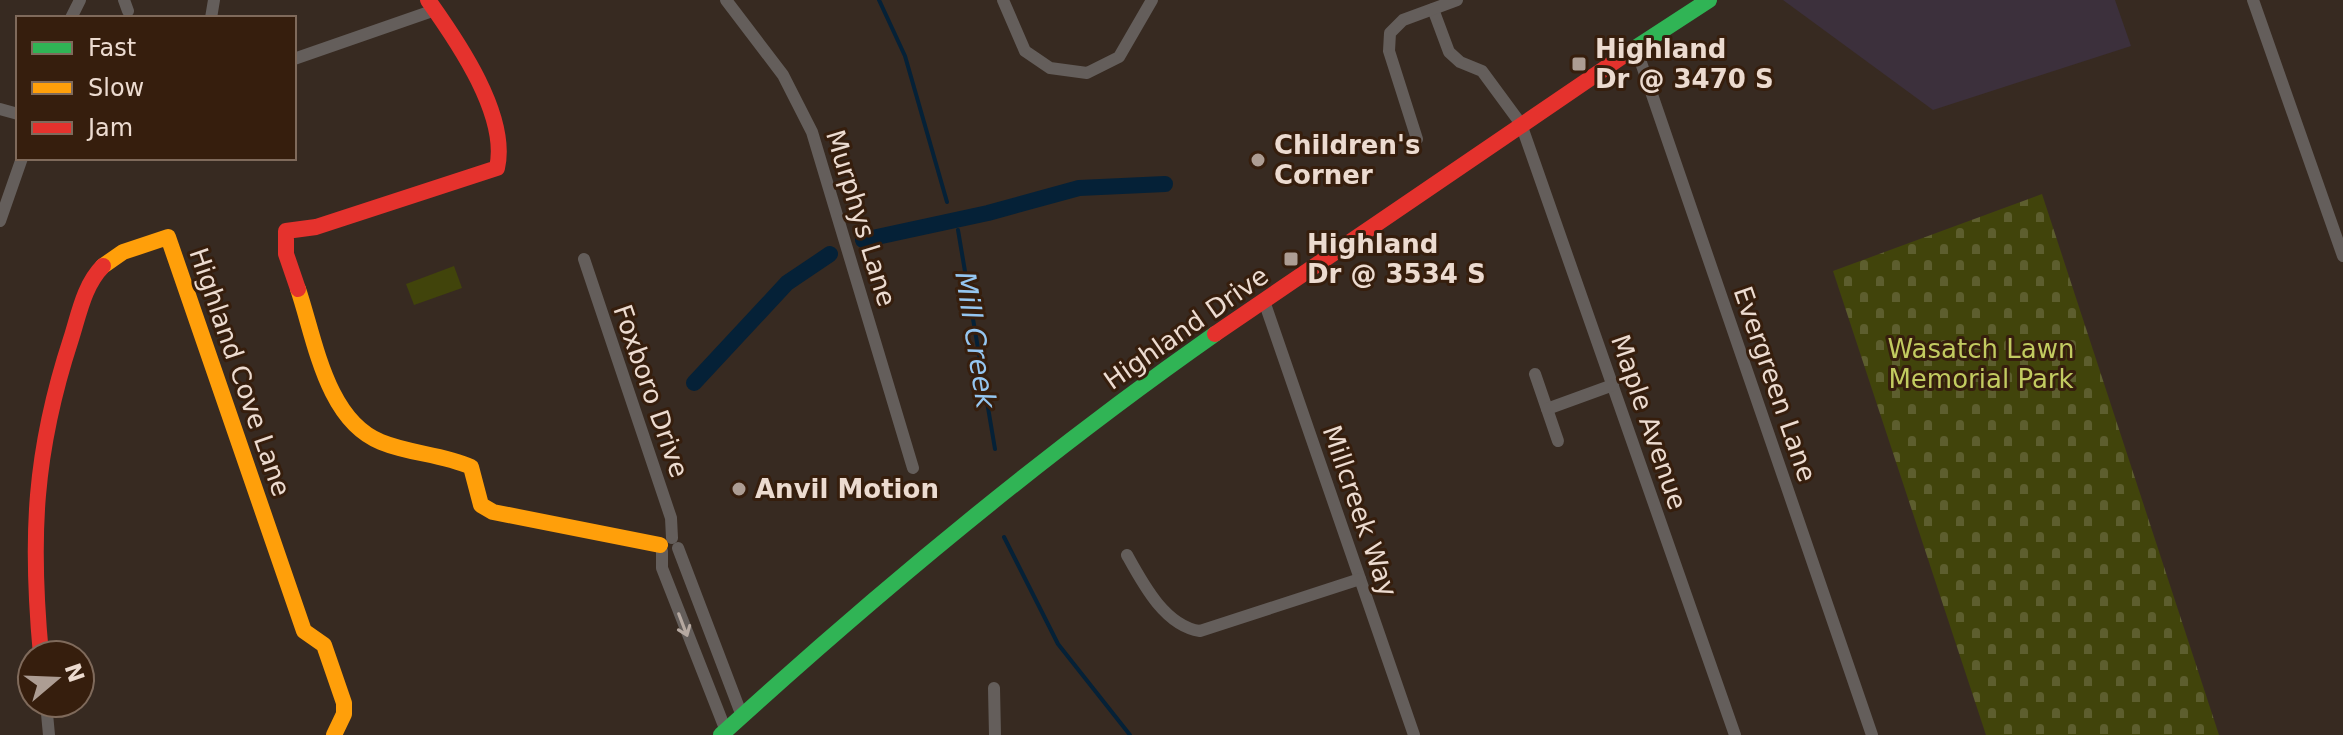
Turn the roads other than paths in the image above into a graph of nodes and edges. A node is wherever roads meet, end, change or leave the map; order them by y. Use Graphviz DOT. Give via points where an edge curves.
graph roads {
  1 [pos="726,0"];
  2 [pos="1003,0"];
  3 [pos="1152,0"];
  4 [pos="1457,0"];
  5 [pos="1709,0"];
  6 [pos="2253,0"];
  7 [pos="432,5"];
  8 [pos="1433,9"];
  9 [pos="1636,48"];
  10 [pos="296,58"];
  11 [pos="1521,124"];
  12 [pos="1417,139"];
  13 [pos="21,160"];
  14 [pos="0,221"];
  15 [pos="2343,256"];
  16 [pos="584,259"];
  17 [pos="1264,301"];
  18 [pos="1535,374"];
  19 [pos="1613,385"];
  20 [pos="1547,409"];
  21 [pos="1558,441"];
  22 [pos="913,468"];
  23 [pos="668,546"];
  24 [pos="1127,555"];
  25 [pos="1360,579"];
  26 [pos="40,639"];
  27 [pos="994,688"];
  28 [pos="742,716"];
  29 [pos="724,733"];
  30 [pos="334,735"];
  31 [pos="995,735"];
  32 [pos="1414,735"];
  33 [pos="1735,735"];
  34 [pos="1872,735"];
  1 -- 22 [label="street, Murphys Lane" via="783,75 812,132"];
  2 -- 3 [label="street" via="1025,51 1050,68 1087,73 1119,57"];
  4 -- 8 [label="street"];
  5 -- 9 [label="street, Highland Drive"];
  6 -- 15 [label="street"];
  7 -- 10 [label="street"];
  7 -- 23 [label="street" via="477,75 502,146 497,168 316,227 286,231 286,254 336,400 364,436 471,467 481,505 493,512"];
  8 -- 11 [label="street, Maple Avenue" via="1449,52 1487,77"];
  8 -- 12 [label="street" via="1399,23 1389,37"];
  9 -- 11 [label="street, Highland Drive"];
  9 -- 34 [label="street, Evergreen Lane"];
  11 -- 17 [label="street, Highland Drive"];
  11 -- 19 [label="street, Maple Avenue"];
  13 -- 14 [label="street"];
  16 -- 23 [label="street, Foxboro Drive" via="671,518"];
  17 -- 25 [label="street, Millcreek Way"];
  17 -- 28 [label="street, Highland Drive" via="1026,472 887,584"];
  18 -- 20 [label="street"];
  19 -- 20 [label="street"];
  19 -- 33 [label="street, Maple Avenue"];
  20 -- 21 [label="street"];
  23 -- 28 [label="street, Foxboro Drive"];
  23 -- 29 [label="street, Foxboro Drive, one-way" via="662,568"];
  24 -- 25 [label="street" via="1144,586 1173,619 1200,631"];
  25 -- 32 [label="street, Millcreek Way"];
  26 -- 30 [label="street, Highland Cove Lane" via="34,524 40,457 89,283 109,258 168,237 304,631 324,645 344,703"];
  27 -- 31 [label="street"];
  28 -- 29 [label="street, Highland Drive"];
}
